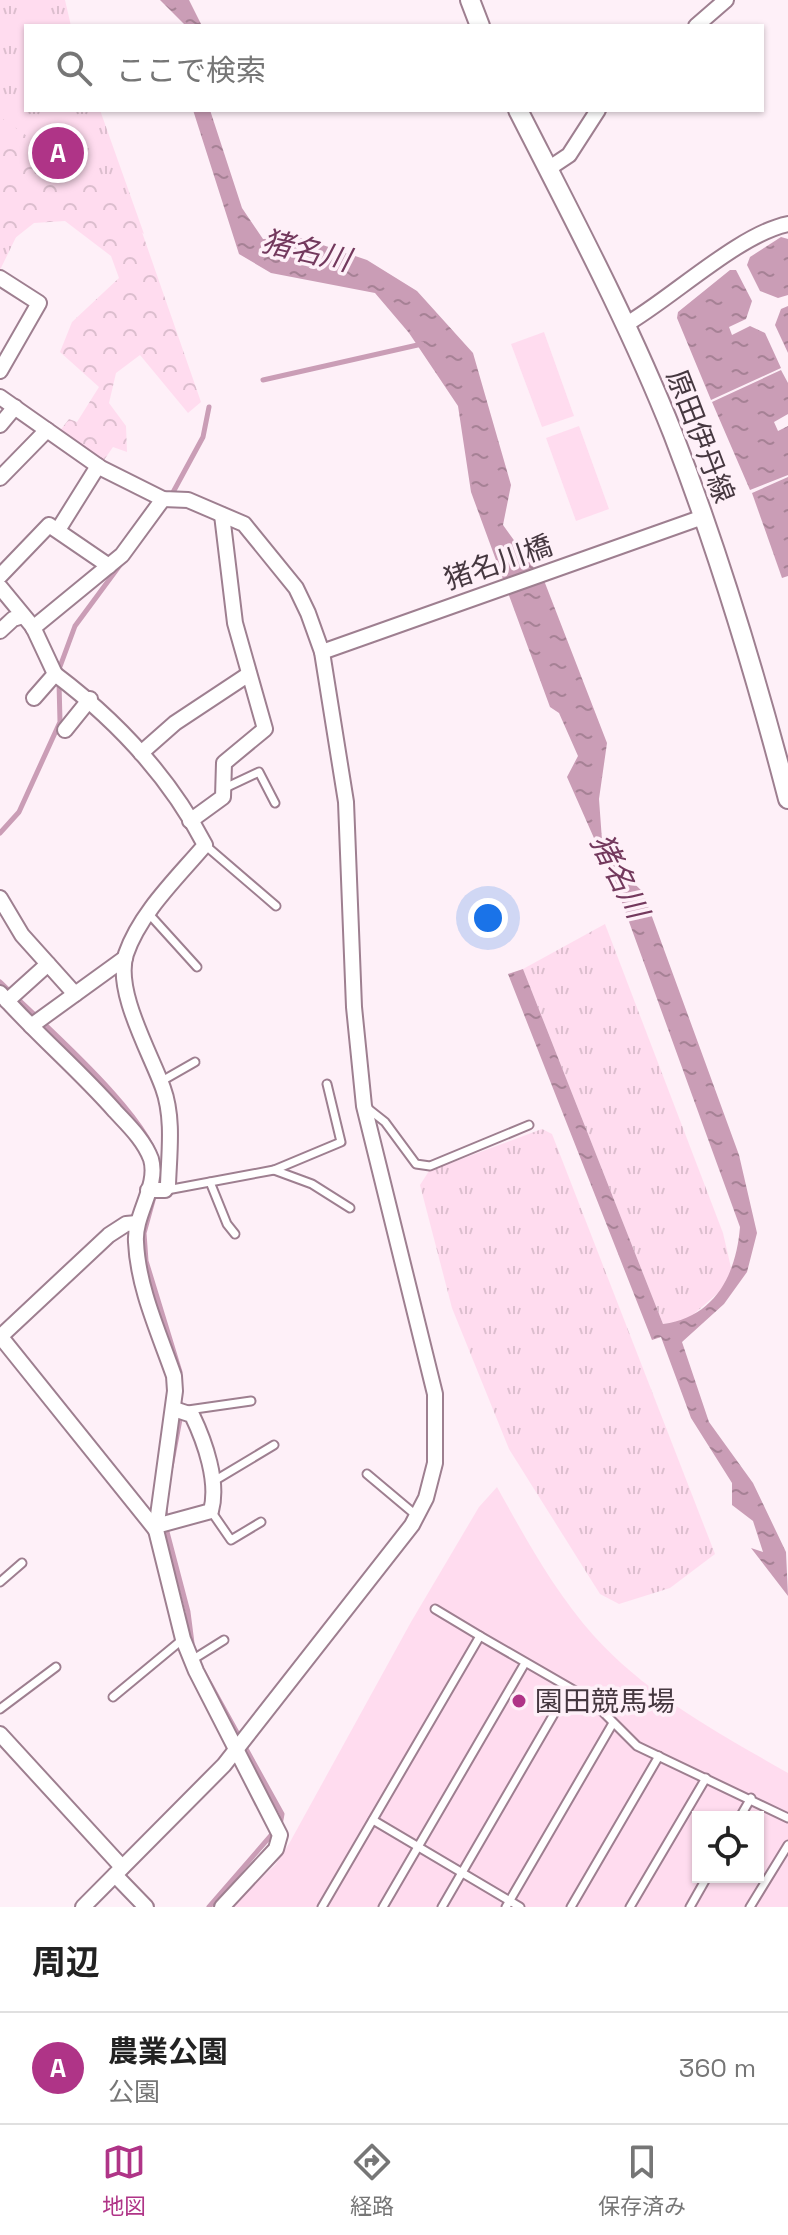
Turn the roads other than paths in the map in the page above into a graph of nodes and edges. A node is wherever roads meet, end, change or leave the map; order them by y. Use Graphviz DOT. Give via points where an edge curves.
graph roads {
  1 [pos="470,0"];
  2 [pos="726,0"];
  3 [pos="479,24"];
  4 [pos="698,24"];
  5 [pos="519,112"];
  6 [pos="597,112"];
  7 [pos="548,169"];
  8 [pos="788,224"];
  9 [pos="0,278"];
  10 [pos="625,325"];
  11 [pos="0,371"];
  12 [pos="0,397"];
  13 [pos="15,407"];
  14 [pos="0,425"];
  15 [pos="47,430"];
  16 [pos="98,466"];
  17 [pos="0,478"];
  18 [pos="163,499"];
  19 [pos="222,515"];
  20 [pos="703,517"];
  21 [pos="58,530"];
  22 [pos="109,566"];
  23 [pos="0,576"];
  24 [pos="0,587"];
  25 [pos="23,616"];
  26 [pos="33,628"];
  27 [pos="0,631"];
  28 [pos="322,652"];
  29 [pos="55,674"];
  30 [pos="249,674"];
  31 [pos="34,698"];
  32 [pos="90,699"];
  33 [pos="65,730"];
  34 [pos="141,753"];
  35 [pos="223,789"];
  36 [pos="788,799"];
  37 [pos="275,803"];
  38 [pos="190,821"];
  39 [pos="205,845"];
  40 [pos="0,898"];
  41 [pos="276,906"];
  42 [pos="149,914"];
  43 [pos="125,958"];
  44 [pos="48,964"];
  45 [pos="197,967"];
  46 [pos="75,994"];
  47 [pos="3,999"];
  48 [pos="31,1026"];
  49 [pos="195,1062"];
  50 [pos="160,1082"];
  51 [pos="327,1084"];
  52 [pos="364,1106"];
  53 [pos="529,1125"];
  54 [pos="274,1170"];
  55 [pos="210,1182"];
  56 [pos="148,1190"];
  57 [pos="165,1190"];
  58 [pos="350,1208"];
  59 [pos="137,1223"];
  60 [pos="235,1234"];
  61 [pos="0,1336"];
  62 [pos="251,1401"];
  63 [pos="180,1410"];
  64 [pos="274,1445"];
  65 [pos="367,1474"];
  66 [pos="211,1482"];
  67 [pos="211,1511"];
  68 [pos="417,1516"];
  69 [pos="261,1522"];
  70 [pos="156,1528"];
  71 [pos="22,1563"];
  72 [pos="0,1582"];
  73 [pos="435,1609"];
  74 [pos="480,1636"];
  75 [pos="183,1639"];
  76 [pos="224,1640"];
  77 [pos="191,1661"];
  78 [pos="525,1663"];
  79 [pos="56,1667"];
  80 [pos="569,1688"];
  81 [pos="113,1697"];
  82 [pos="0,1709"];
  83 [pos="613,1723"];
  84 [pos="0,1734"];
  85 [pos="237,1748"];
  86 [pos="659,1756"];
  87 [pos="706,1778"];
  88 [pos="751,1798"];
  89 [pos="743,1811"];
  90 [pos="788,1818"];
  91 [pos="373,1820"];
  92 [pos="788,1845"];
  93 [pos="418,1847"];
  94 [pos="118,1871"];
  95 [pos="462,1873"];
  96 [pos="704,1883"];
  97 [pos="508,1904"];
  98 [pos="83,1907"];
  99 [pos="146,1907"];
  100 [pos="222,1907"];
  101 [pos="322,1907"];
  102 [pos="383,1907"];
  103 [pos="442,1907"];
  104 [pos="520,1907"];
  105 [pos="571,1907"];
  106 [pos="630,1907"];
  107 [pos="690,1907"];
  108 [pos="750,1907"];
  1 -- 3 [label="street"];
  2 -- 4 [label="street"];
  5 -- 7 [label="street, 原田伊丹線"];
  6 -- 7 [label="street" via="569,155"];
  7 -- 10 [label="street, 原田伊丹線"];
  8 -- 10 [label="street" via="719,259"];
  9 -- 11 [label="street" via="39,303"];
  10 -- 20 [label="street, 原田伊丹線"];
  12 -- 13 [label="street"];
  13 -- 14 [label="street"];
  13 -- 15 [label="street"];
  15 -- 16 [label="street"];
  15 -- 17 [label="street"];
  16 -- 18 [label="street"];
  16 -- 21 [label="street"];
  18 -- 19 [label="street" via="188,500"];
  18 -- 22 [label="street"];
  19 -- 28 [label="street" via="244,524 296,588"];
  19 -- 30 [label="street" via="235,623"];
  20 -- 28 [label="street, 猪名川橋"];
  20 -- 36 [label="street, 原田伊丹線"];
  21 -- 22 [label="street"];
  21 -- 23 [label="street" via="49,525"];
  22 -- 26 [label="street"];
  24 -- 25 [label="street"];
  25 -- 26 [label="street"];
  25 -- 27 [label="street"];
  26 -- 29 [label="street"];
  28 -- 52 [label="street" via="346,802 354,1007"];
  29 -- 31 [label="street"];
  29 -- 32 [label="street"];
  30 -- 34 [label="street" via="175,723"];
  30 -- 35 [label="street" via="265,729 224,763"];
  32 -- 33 [label="street"];
  32 -- 34 [label="street"];
  34 -- 38 [label="street"];
  35 -- 37 [label="lane" via="259,772"];
  35 -- 38 [label="street" via="223,797"];
  38 -- 39 [label="street"];
  39 -- 41 [label="lane"];
  39 -- 42 [label="street"];
  40 -- 44 [label="street"];
  42 -- 43 [label="street"];
  42 -- 45 [label="lane"];
  43 -- 46 [label="street"];
  43 -- 50 [label="street" via="129,1001"];
  44 -- 46 [label="street"];
  44 -- 47 [label="street"];
  46 -- 48 [label="street"];
  47 -- 48 [label="street"];
  48 -- 56 [label="street" via="144,1143 152,1162"];
  49 -- 50 [label="lane"];
  50 -- 57 [label="street" via="169,1128"];
  51 -- 54 [label="lane" via="341,1142"];
  52 -- 53 [label="lane" via="385,1122 416,1164 430,1166"];
  52 -- 68 [label="street" via="435,1394 435,1463"];
  54 -- 55 [label="lane"];
  54 -- 58 [label="lane" via="312,1184"];
  55 -- 57 [label="lane"];
  55 -- 60 [label="lane"];
  56 -- 57 [label="street"];
  56 -- 59 [label="street"];
  59 -- 61 [label="street" via="126,1224 100,1243"];
  59 -- 63 [label="street" via="140,1275"];
  61 -- 70 [label="street"];
  62 -- 63 [label="lane"];
  63 -- 66 [label="street" via="199,1429"];
  63 -- 70 [label="street"];
  64 -- 66 [label="lane"];
  65 -- 68 [label="lane"];
  66 -- 67 [label="street"];
  67 -- 69 [label="lane" via="231,1540"];
  67 -- 70 [label="street"];
  68 -- 85 [label="street"];
  70 -- 75 [label="street"];
  71 -- 72 [label="lane"];
  73 -- 74 [label="lane"];
  74 -- 78 [label="lane"];
  74 -- 91 [label="lane"];
  75 -- 77 [label="street"];
  75 -- 81 [label="lane"];
  76 -- 77 [label="lane"];
  77 -- 85 [label="street"];
  78 -- 80 [label="lane"];
  78 -- 93 [label="lane"];
  79 -- 82 [label="lane"];
  80 -- 83 [label="lane" via="591,1700"];
  80 -- 95 [label="lane"];
  83 -- 86 [label="lane" via="637,1746"];
  83 -- 97 [label="lane"];
  84 -- 94 [label="street"];
  85 -- 94 [label="street"];
  85 -- 100 [label="street" via="280,1835 276,1849"];
  86 -- 87 [label="lane"];
  86 -- 105 [label="lane"];
  87 -- 88 [label="lane"];
  87 -- 106 [label="lane"];
  88 -- 89 [label="lane"];
  88 -- 90 [label="lane"];
  91 -- 93 [label="lane"];
  91 -- 101 [label="lane"];
  92 -- 108 [label="lane"];
  93 -- 95 [label="lane"];
  93 -- 102 [label="lane"];
  94 -- 98 [label="street"];
  94 -- 99 [label="street"];
  95 -- 97 [label="lane"];
  95 -- 103 [label="lane"];
  96 -- 107 [label="lane"];
  97 -- 104 [label="lane"];
}
